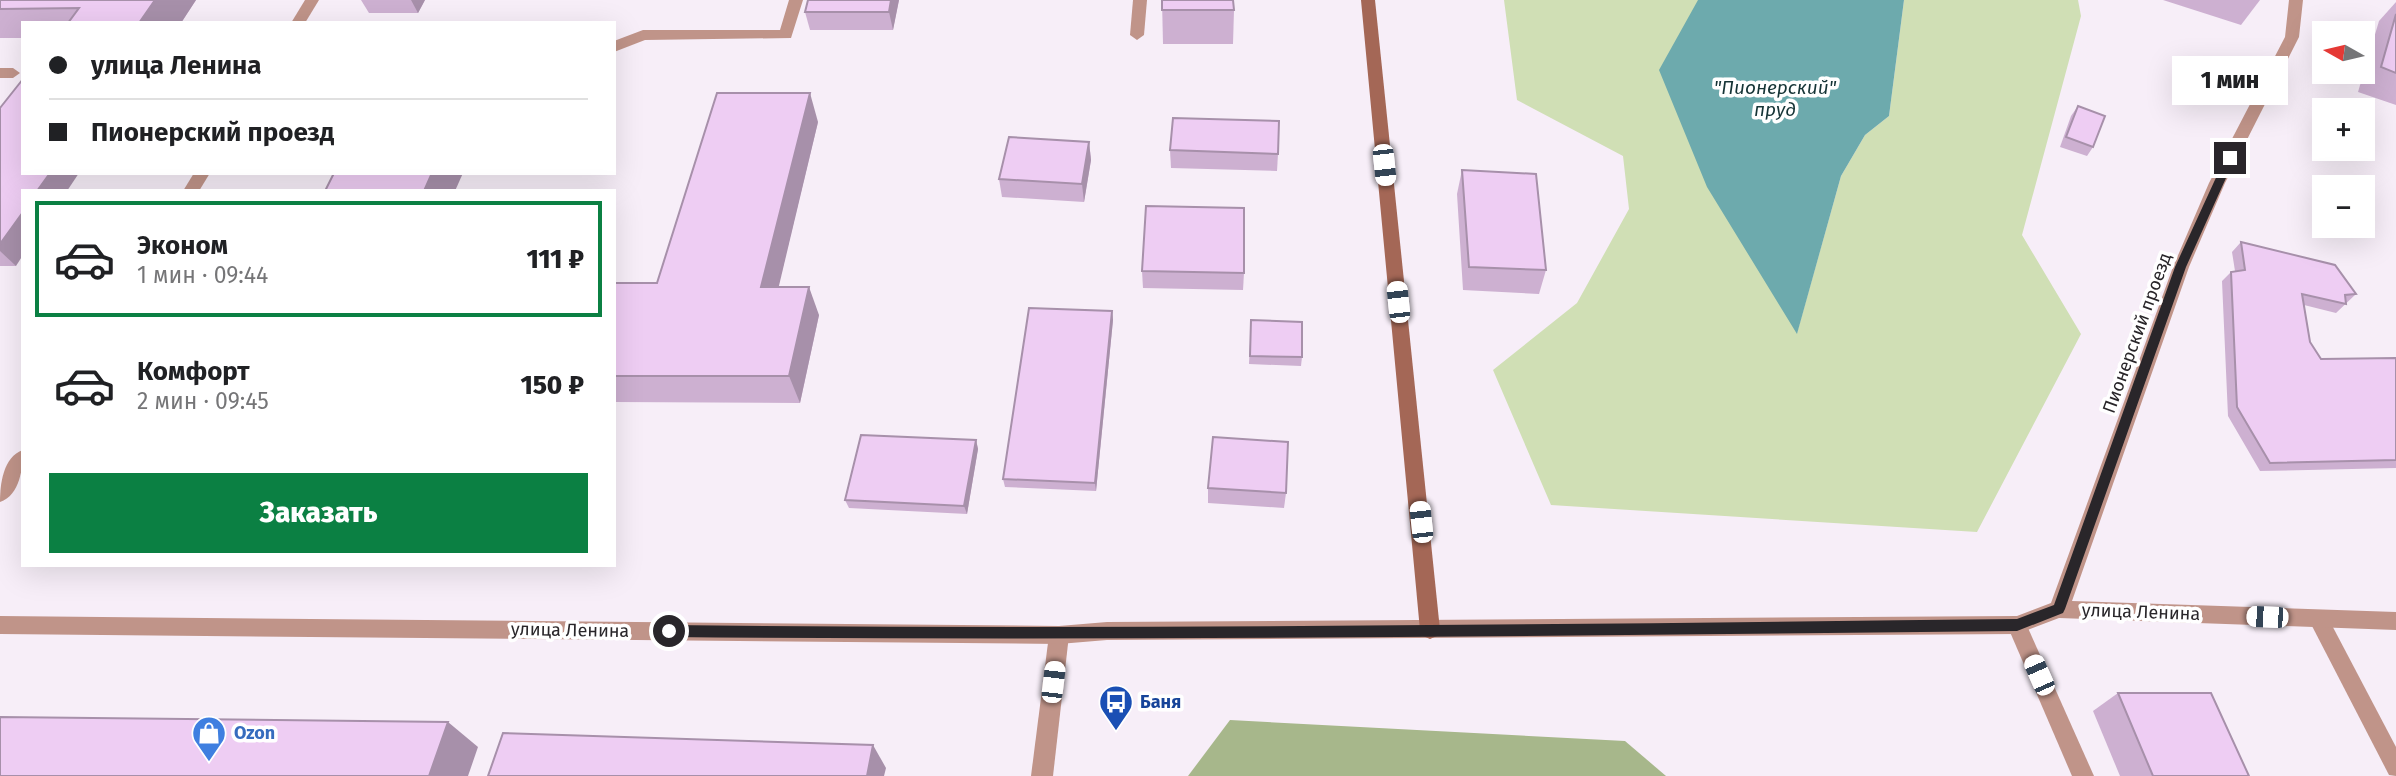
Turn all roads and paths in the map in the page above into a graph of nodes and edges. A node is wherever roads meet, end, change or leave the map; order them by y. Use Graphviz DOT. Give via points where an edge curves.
graph roads {
  1 [pos="312,0"];
  2 [pos="796,0"];
  3 [pos="1140,0"];
  4 [pos="1368,0"];
  5 [pos="2294,2"];
  6 [pos="299,21"];
  7 [pos="1137,35"];
  8 [pos="616,46"];
  9 [pos="21,461"];
  10 [pos="0,494"];
  11 [pos="2059,609"];
  12 [pos="2319,620"];
  13 [pos="2396,621"];
  14 [pos="0,625"];
  15 [pos="2017,625"];
  16 [pos="1430,630"];
  17 [pos="1059,635"];
  18 [pos="2396,768"];
  19 [pos="1042,776"];
  20 [pos="2083,776"];
  1 -- 6 [label="street"];
  2 -- 8 [label="street" via="786,35 643,35"];
  3 -- 7 [label="street"];
  4 -- 16 [label="main road"];
  5 -- 11 [label="street, Пионерский проезд" via="2292,37 2217,183 2181,267"];
  9 -- 10 [label="street"];
  11 -- 12 [label="street, улица Ленина"];
  11 -- 15 [label="street, улица Ленина"];
  12 -- 13 [label="street, улица Ленина"];
  12 -- 18 [label="street"];
  14 -- 17 [label="street, улица Ленина"];
  15 -- 16 [label="street, улица Ленина"];
  15 -- 20 [label="street"];
  16 -- 17 [label="street, улица Ленина"];
  17 -- 19 [label="street"];
}
